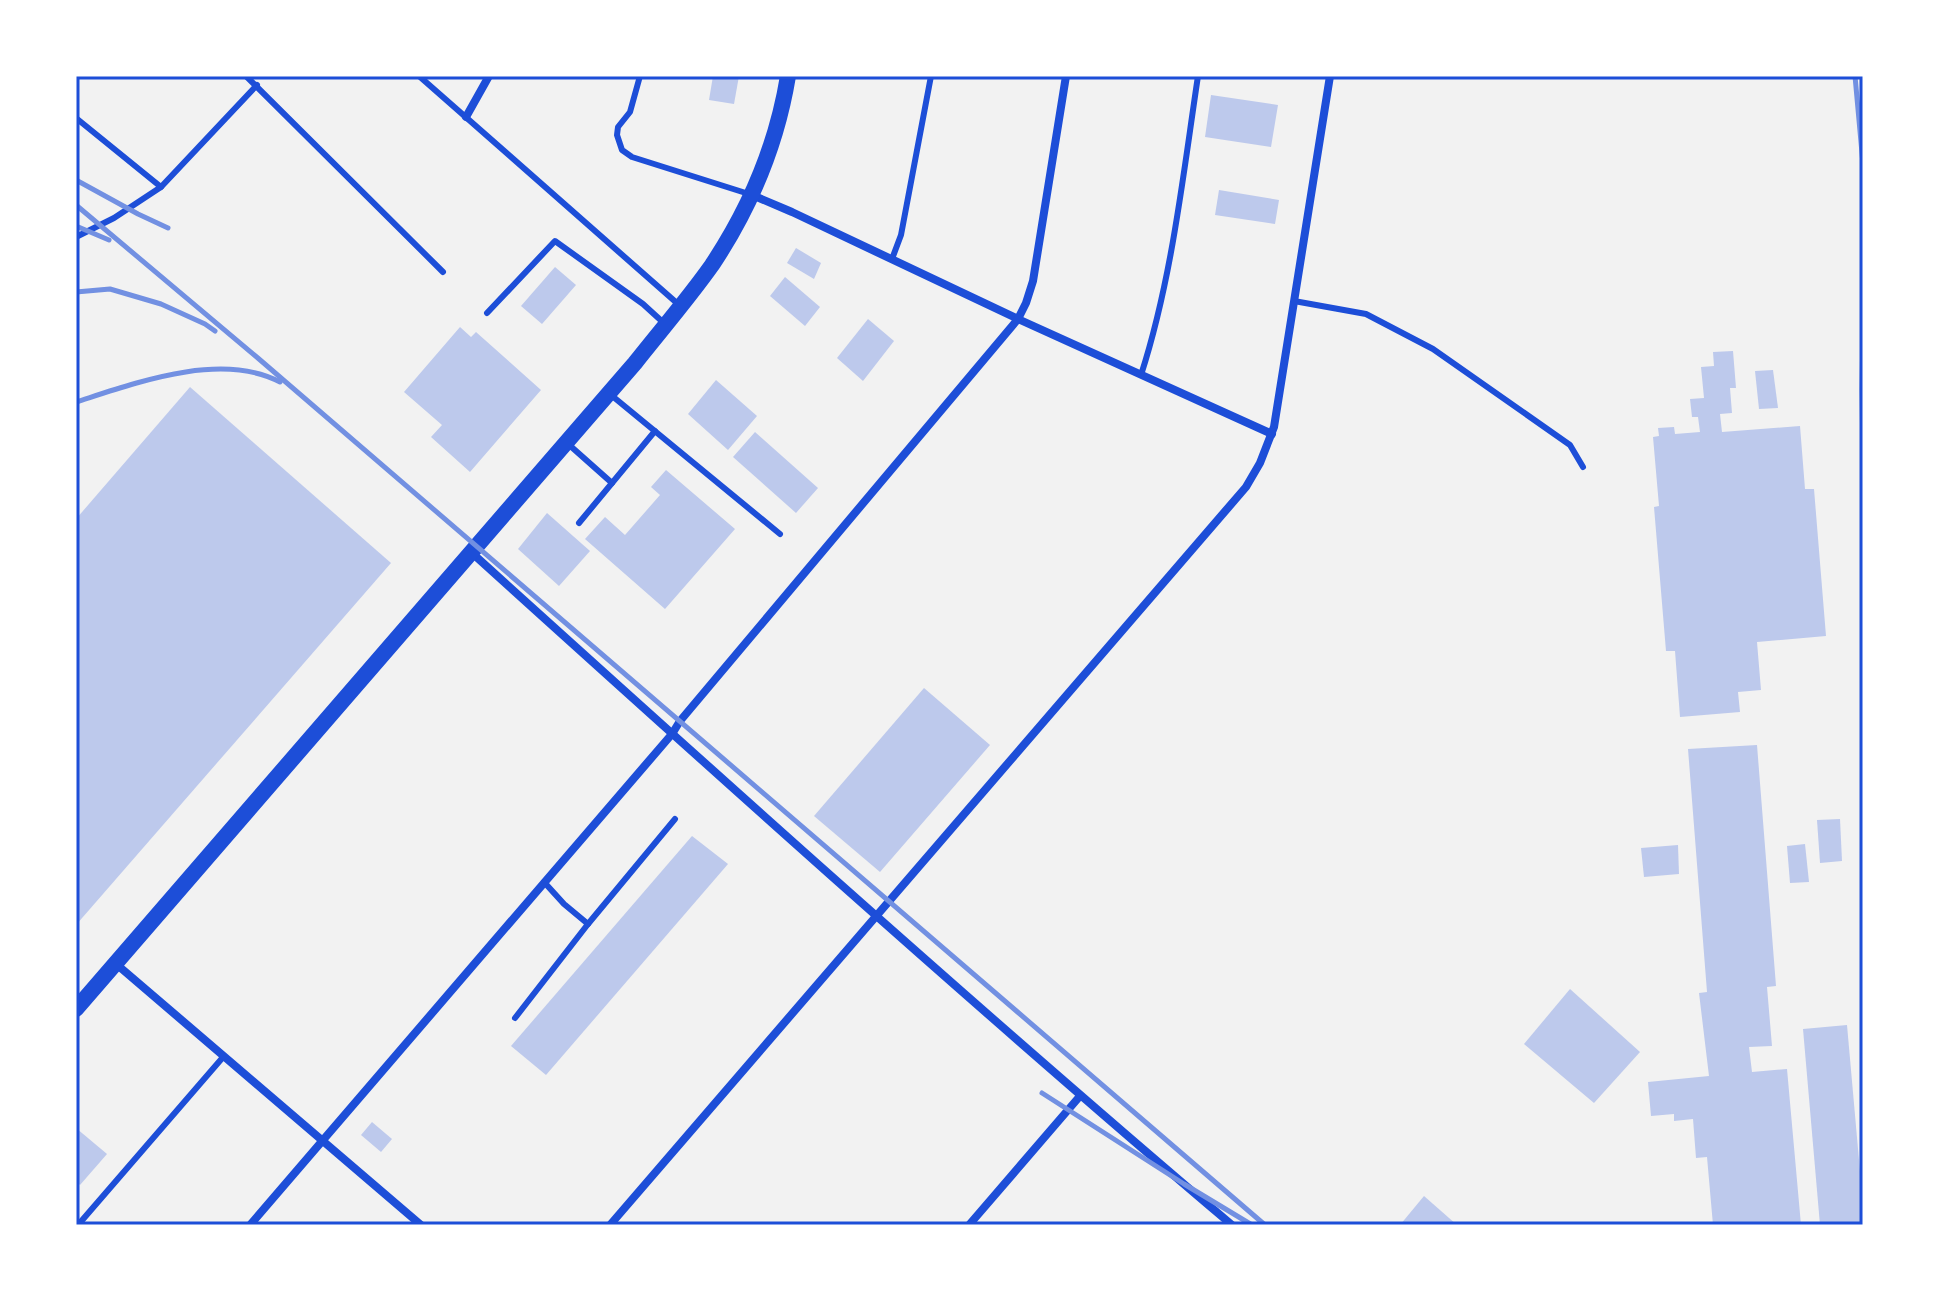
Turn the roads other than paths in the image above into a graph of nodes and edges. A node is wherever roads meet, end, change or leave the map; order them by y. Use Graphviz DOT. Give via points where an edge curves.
graph roads {
  1 [pos="246,76"];
  2 [pos="419,76"];
  3 [pos="489,76"];
  4 [pos="640,76"];
  5 [pos="788,76"];
  6 [pos="931,76"];
  7 [pos="1066,76"];
  8 [pos="1198,76"];
  9 [pos="1330,76"];
  10 [pos="257,85"];
  11 [pos="466,117"];
  12 [pos="76,118"];
  13 [pos="161,187"];
  14 [pos="752,195"];
  15 [pos="76,237"];
  16 [pos="892,259"];
  17 [pos="443,272"];
  18 [pos="1294,301"];
  19 [pos="680,307"];
  20 [pos="487,313"];
  21 [pos="1018,319"];
  22 [pos="666,325"];
  23 [pos="1141,375"];
  24 [pos="608,393"];
  25 [pos="655,431"];
  26 [pos="1272,434"];
  27 [pos="566,442"];
  28 [pos="1583,467"];
  29 [pos="612,483"];
  30 [pos="579,523"];
  31 [pos="780,534"];
  32 [pos="471,552"];
  33 [pos="672,734"];
  34 [pos="675,819"];
  35 [pos="544,882"];
  36 [pos="877,915"];
  37 [pos="588,924"];
  38 [pos="115,963"];
  39 [pos="76,1009"];
  40 [pos="515,1018"];
  41 [pos="224,1056"];
  42 [pos="1080,1096"];
  43 [pos="323,1141"];
  44 [pos="78,1225"];
  45 [pos="250,1225"];
  46 [pos="421,1225"];
  47 [pos="610,1225"];
  48 [pos="969,1225"];
  49 [pos="1232,1225"];
  1 -- 10 [label="lane"];
  2 -- 11 [label="lane"];
  3 -- 11 [label="street"];
  4 -- 14 [label="lane" via="630,112 618,127 622,150"];
  5 -- 14 [label="main road" via="772,145"];
  6 -- 16 [label="lane"];
  7 -- 21 [label="street" via="1033,281"];
  8 -- 23 [label="lane" via="1174,236"];
  9 -- 18 [label="street"];
  10 -- 13 [label="lane"];
  10 -- 17 [label="lane"];
  11 -- 19 [label="lane"];
  12 -- 13 [label="lane"];
  13 -- 15 [label="lane"];
  14 -- 16 [label="street"];
  14 -- 19 [label="main road" via="712,265"];
  16 -- 21 [label="street"];
  18 -- 26 [label="street"];
  18 -- 28 [label="lane" via="1366,314 1433,349 1570,445"];
  19 -- 22 [label="main road"];
  20 -- 22 [label="lane" via="555,241"];
  21 -- 23 [label="street"];
  21 -- 33 [label="street"];
  22 -- 24 [label="main road"];
  23 -- 26 [label="street"];
  24 -- 25 [label="lane"];
  24 -- 27 [label="main road"];
  25 -- 29 [label="lane"];
  25 -- 31 [label="lane"];
  26 -- 36 [label="street" via="1246,487 1228,509"];
  27 -- 29 [label="lane"];
  27 -- 32 [label="main road"];
  29 -- 30 [label="lane"];
  32 -- 33 [label="street"];
  32 -- 38 [label="main road"];
  33 -- 35 [label="street"];
  33 -- 36 [label="street"];
  34 -- 37 [label="lane"];
  35 -- 37 [label="lane"];
  35 -- 43 [label="street"];
  36 -- 42 [label="street"];
  36 -- 47 [label="street"];
  37 -- 40 [label="lane"];
  38 -- 39 [label="main road"];
  38 -- 41 [label="street"];
  41 -- 43 [label="street"];
  41 -- 44 [label="lane"];
  42 -- 48 [label="street"];
  42 -- 49 [label="street"];
  43 -- 45 [label="street"];
  43 -- 46 [label="street"];
}
